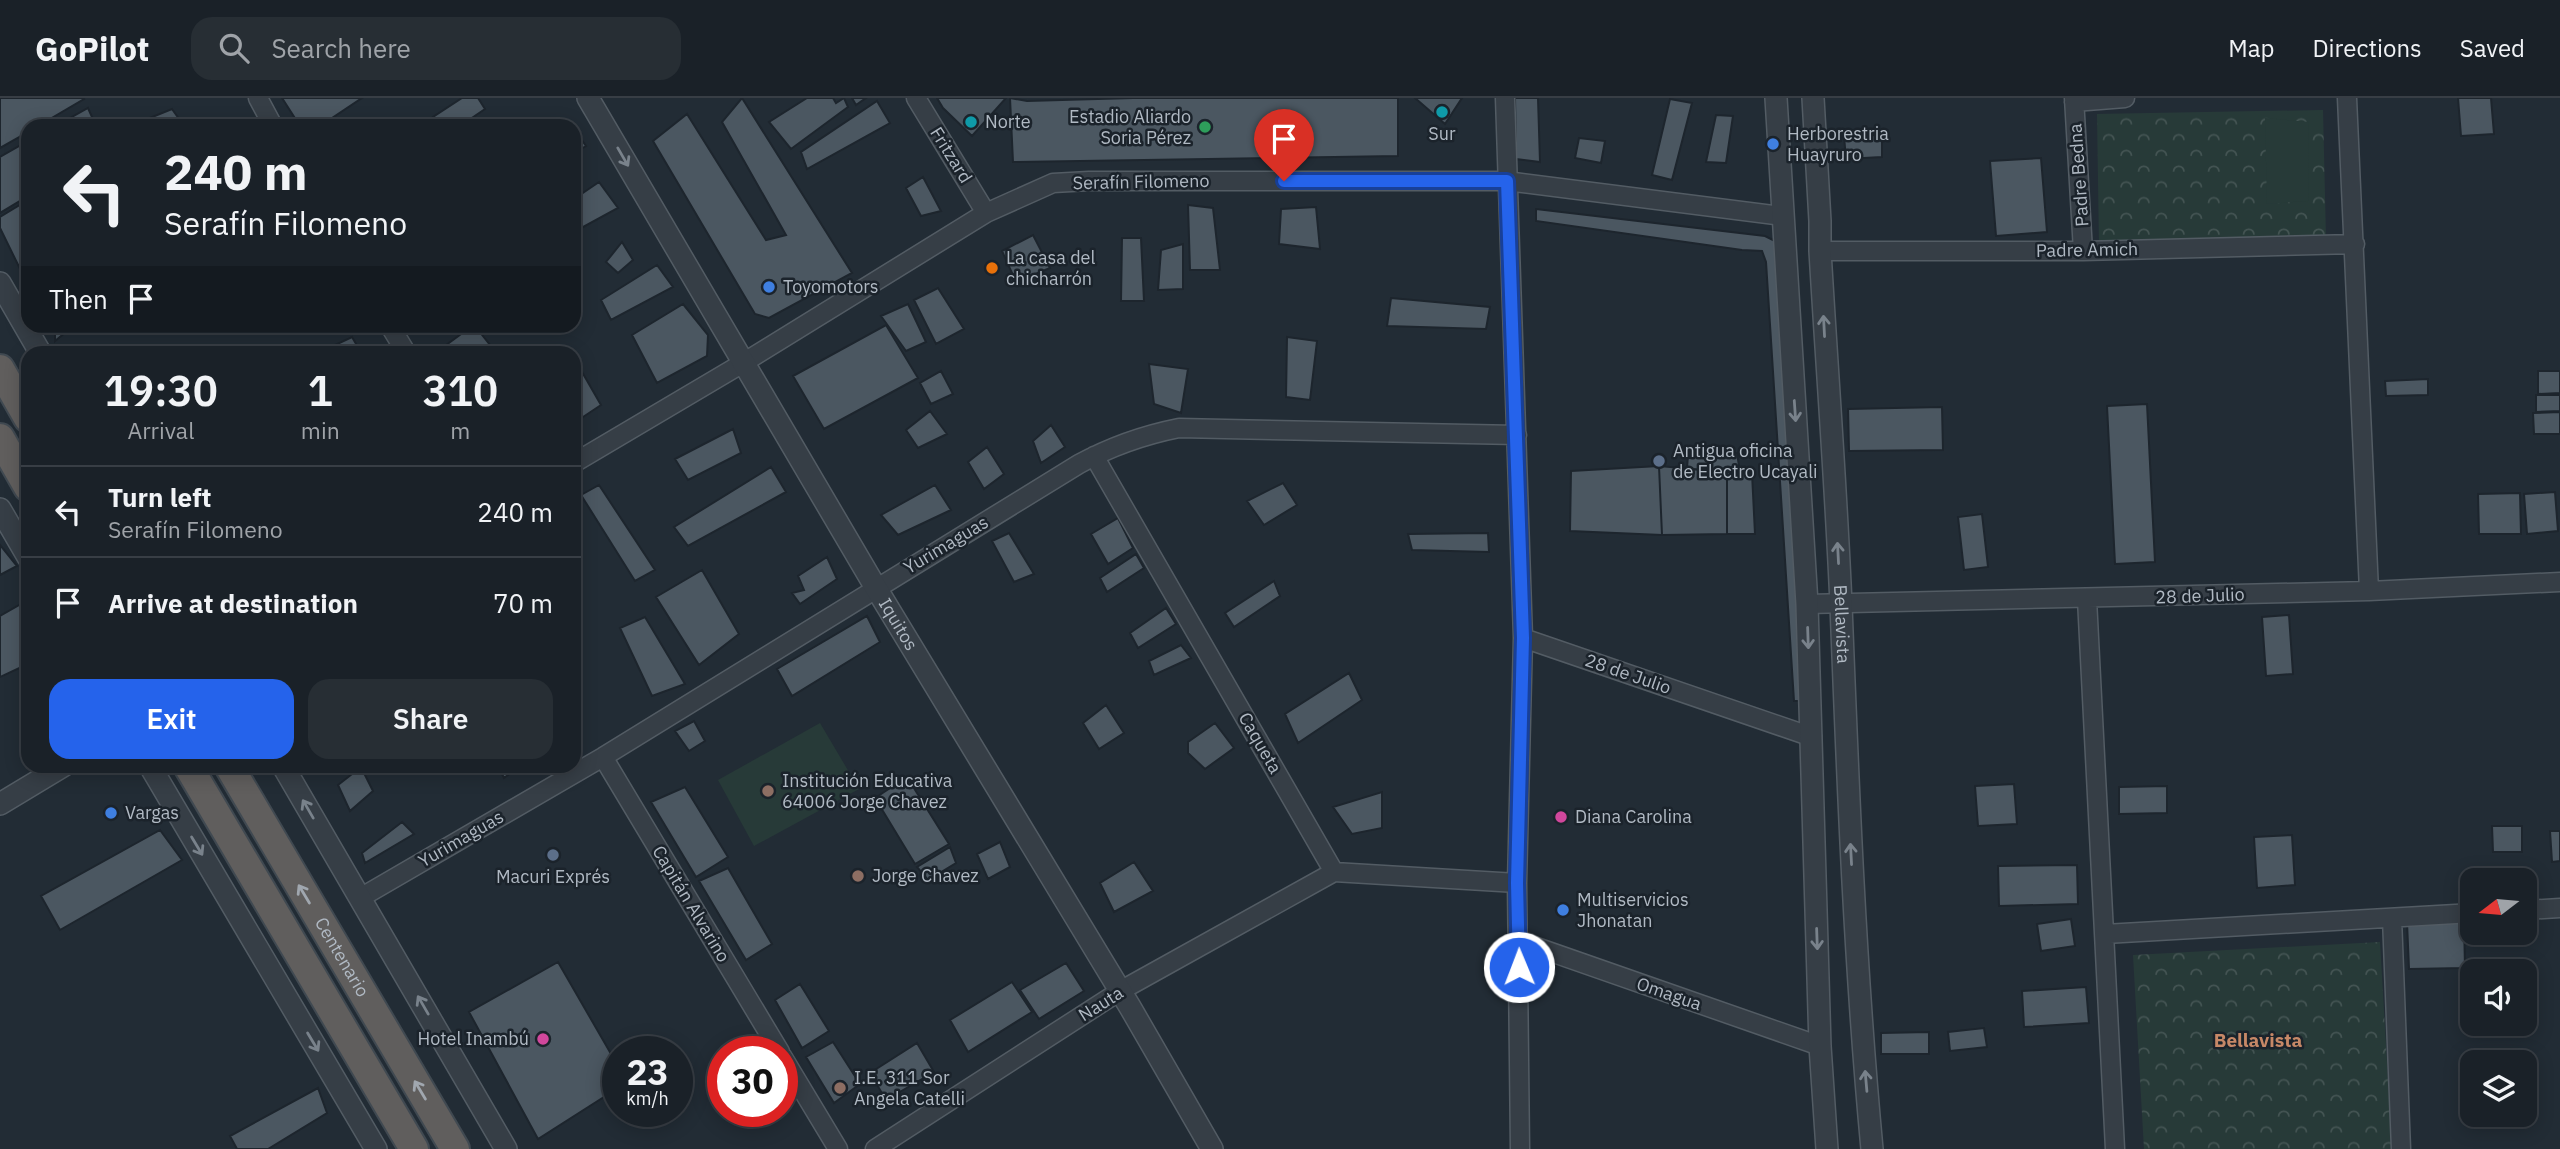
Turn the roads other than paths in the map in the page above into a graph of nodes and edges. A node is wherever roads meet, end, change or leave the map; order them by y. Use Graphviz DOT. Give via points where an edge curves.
graph roads {
  1 [pos="258,98"];
  2 [pos="588,98"];
  3 [pos="916,98"];
  4 [pos="1505,98"];
  5 [pos="1776,98"];
  6 [pos="1813,98"];
  7 [pos="2125,98"];
  8 [pos="2347,98"];
  9 [pos="2074,100"];
  10 [pos="269,119"];
  11 [pos="1507,181"];
  12 [pos="986,213"];
  13 [pos="1782,216"];
  14 [pos="2354,244"];
  15 [pos="1819,251"];
  16 [pos="2083,251"];
  17 [pos="0,284"];
  18 [pos="21,307"];
  19 [pos="743,363"];
  20 [pos="0,369"];
  21 [pos="21,406"];
  22 [pos="1517,435"];
  23 [pos="0,438"];
  24 [pos="1094,456"];
  25 [pos="581,459"];
  26 [pos="21,476"];
  27 [pos="0,509"];
  28 [pos="21,546"];
  29 [pos="2560,582"];
  30 [pos="876,588"];
  31 [pos="2370,591"];
  32 [pos="2087,599"];
  33 [pos="1840,603"];
  34 [pos="1807,604"];
  35 [pos="1523,638"];
  36 [pos="1812,737"];
  37 [pos="603,757"];
  38 [pos="581,770"];
  39 [pos="51,773"];
  40 [pos="154,773"];
  41 [pos="192,773"];
  42 [pos="233,773"];
  43 [pos="287,773"];
  44 [pos="575,773"];
  45 [pos="0,804"];
  46 [pos="1335,872"];
  47 [pos="1517,883"];
  48 [pos="360,898"];
  49 [pos="2560,908"];
  50 [pos="2538,909"];
  51 [pos="2460,914"];
  52 [pos="2392,918"];
  53 [pos="2105,934"];
  54 [pos="1519,941"];
  55 [pos="1120,991"];
  56 [pos="770,1036"];
  57 [pos="1820,1046"];
  58 [pos="798,1082"];
  59 [pos="376,1149"];
  60 [pos="414,1149"];
  61 [pos="455,1149"];
  62 [pos="506,1149"];
  63 [pos="838,1149"];
  64 [pos="875,1149"];
  65 [pos="1212,1149"];
  66 [pos="1520,1149"];
  67 [pos="1827,1149"];
  68 [pos="1872,1149"];
  69 [pos="2115,1149"];
  70 [pos="2401,1149"];
  1 -- 10 [label="street"];
  2 -- 19 [label="street, Iquitos, one-way"];
  3 -- 12 [label="street, Fritzard"];
  4 -- 11 [label="street"];
  5 -- 13 [label="street, Bellavista"];
  6 -- 15 [label="street, Bellavista"];
  7 -- 9 [label="street"];
  8 -- 14 [label="street"];
  9 -- 16 [label="street, Padre Bedna"];
  11 -- 12 [label="street, Serafín Filomeno" via="1053,183"];
  11 -- 13 [label="street, Serafín Filomeno"];
  11 -- 22 [label="street"];
  12 -- 19 [label="street, Serafín Filomeno"];
  13 -- 34 [label="street, Bellavista, one-way"];
  14 -- 16 [label="street, Padre Amich"];
  14 -- 31 [label="street"];
  15 -- 16 [label="street, Padre Amich"];
  33 -- 15 [label="street, Bellavista, one-way"];
  17 -- 18 [label="street"];
  19 -- 25 [label="street, Serafín Filomeno"];
  19 -- 30 [label="street, Iquitos"];
  20 -- 21 [label="highway"];
  22 -- 24 [label="street, Yurimaguas" via="1179,428"];
  22 -- 35 [label="street"];
  23 -- 26 [label="highway"];
  24 -- 30 [label="street, Yurimaguas"];
  24 -- 46 [label="street, Caqueta"];
  27 -- 28 [label="street"];
  29 -- 31 [label="street, 28 de Julio"];
  30 -- 37 [label="street, Yurimaguas"];
  30 -- 55 [label="street, Iquitos"];
  31 -- 32 [label="street, 28 de Julio"];
  32 -- 33 [label="street, 28 de Julio"];
  32 -- 53 [label="street"];
  33 -- 34 [label="street, 28 de Julio"];
  68 -- 33 [label="street, Bellavista, one-way" via="1862,1042"];
  34 -- 36 [label="street, Bellavista, one-way"];
  35 -- 36 [label="street, 28 de Julio"];
  35 -- 47 [label="street"];
  36 -- 57 [label="street, Bellavista, one-way"];
  37 -- 38 [label="street, Yurimaguas"];
  37 -- 56 [label="street, Capitán Alvarino"];
  39 -- 45 [label="street"];
  40 -- 59 [label="street, one-way"];
  41 -- 60 [label="highway, Centenario"];
  61 -- 42 [label="highway, Centenario, one-way"];
  48 -- 43 [label="street, one-way"];
  44 -- 48 [label="street, Yurimaguas"];
  46 -- 47 [label="street"];
  46 -- 55 [label="street, Nauta"];
  47 -- 54 [label="street"];
  62 -- 48 [label="street, one-way"];
  49 -- 50 [label="street"];
  51 -- 52 [label="street"];
  52 -- 53 [label="street"];
  52 -- 70 [label="street"];
  53 -- 69 [label="street"];
  54 -- 57 [label="street, Omagua"];
  54 -- 66 [label="street"];
  55 -- 64 [label="street, Nauta"];
  55 -- 65 [label="street, Iquitos"];
  57 -- 67 [label="street, Bellavista"];
  58 -- 63 [label="street, Capitán Alvarino"];
}
